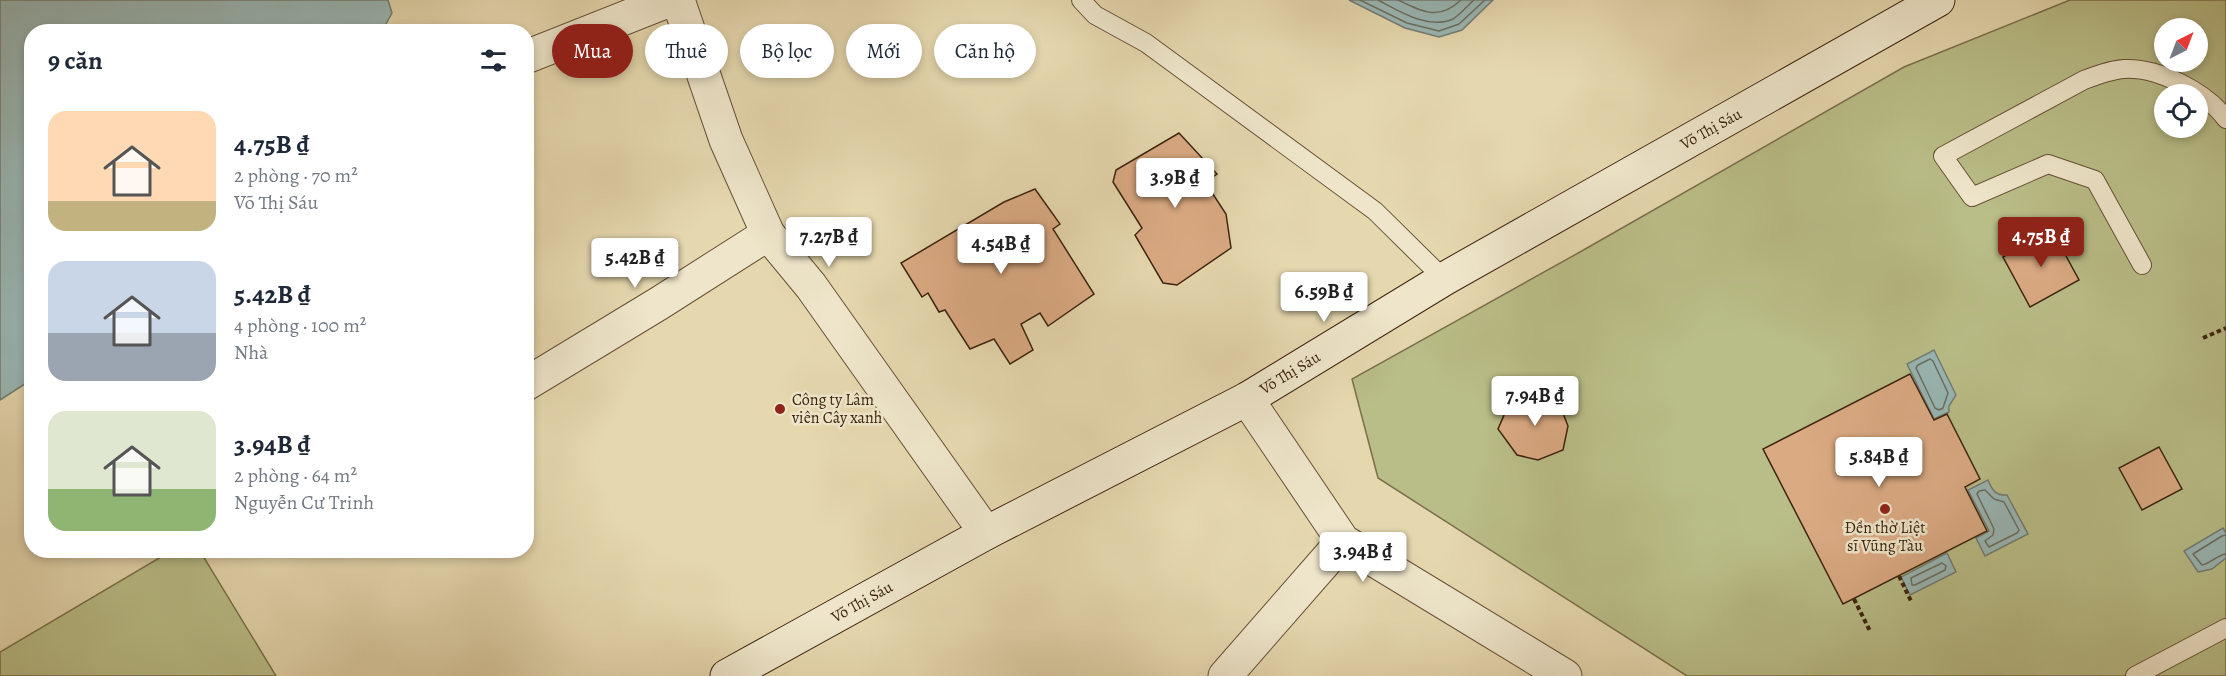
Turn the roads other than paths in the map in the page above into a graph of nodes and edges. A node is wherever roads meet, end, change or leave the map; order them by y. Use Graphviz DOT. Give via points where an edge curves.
graph roads {
  1 [pos="670,0"];
  2 [pos="678,0"];
  3 [pos="1081,0"];
  4 [pos="1938,0"];
  5 [pos="534,54"];
  6 [pos="2226,119"];
  7 [pos="768,234"];
  8 [pos="2142,265"];
  9 [pos="1444,279"];
  10 [pos="534,379"];
  11 [pos="1247,399"];
  12 [pos="986,533"];
  13 [pos="1343,541"];
  14 [pos="2226,628"];
  15 [pos="728,676"];
  16 [pos="1225,676"];
  17 [pos="1565,676"];
  18 [pos="2135,676"];
  1 -- 5 [label="street"];
  2 -- 7 [label="street" via="726,140"];
  3 -- 9 [label="lane" via="1095,15 1146,43 1376,211"];
  4 -- 9 [label="street, Võ Thị Sáu"];
  6 -- 8 [label="lane" via="2200,94 2153,72 2123,69 2084,80 1943,156 1972,197 2048,164 2095,180"];
  7 -- 10 [label="street"];
  7 -- 12 [label="street" via="811,286"];
  9 -- 11 [label="street, Võ Thị Sáu"];
  11 -- 12 [label="street, Võ Thị Sáu"];
  11 -- 13 [label="street"];
  12 -- 15 [label="street, Võ Thị Sáu"];
  13 -- 16 [label="street"];
  13 -- 17 [label="street"];
  14 -- 18 [label="lane"];
}
